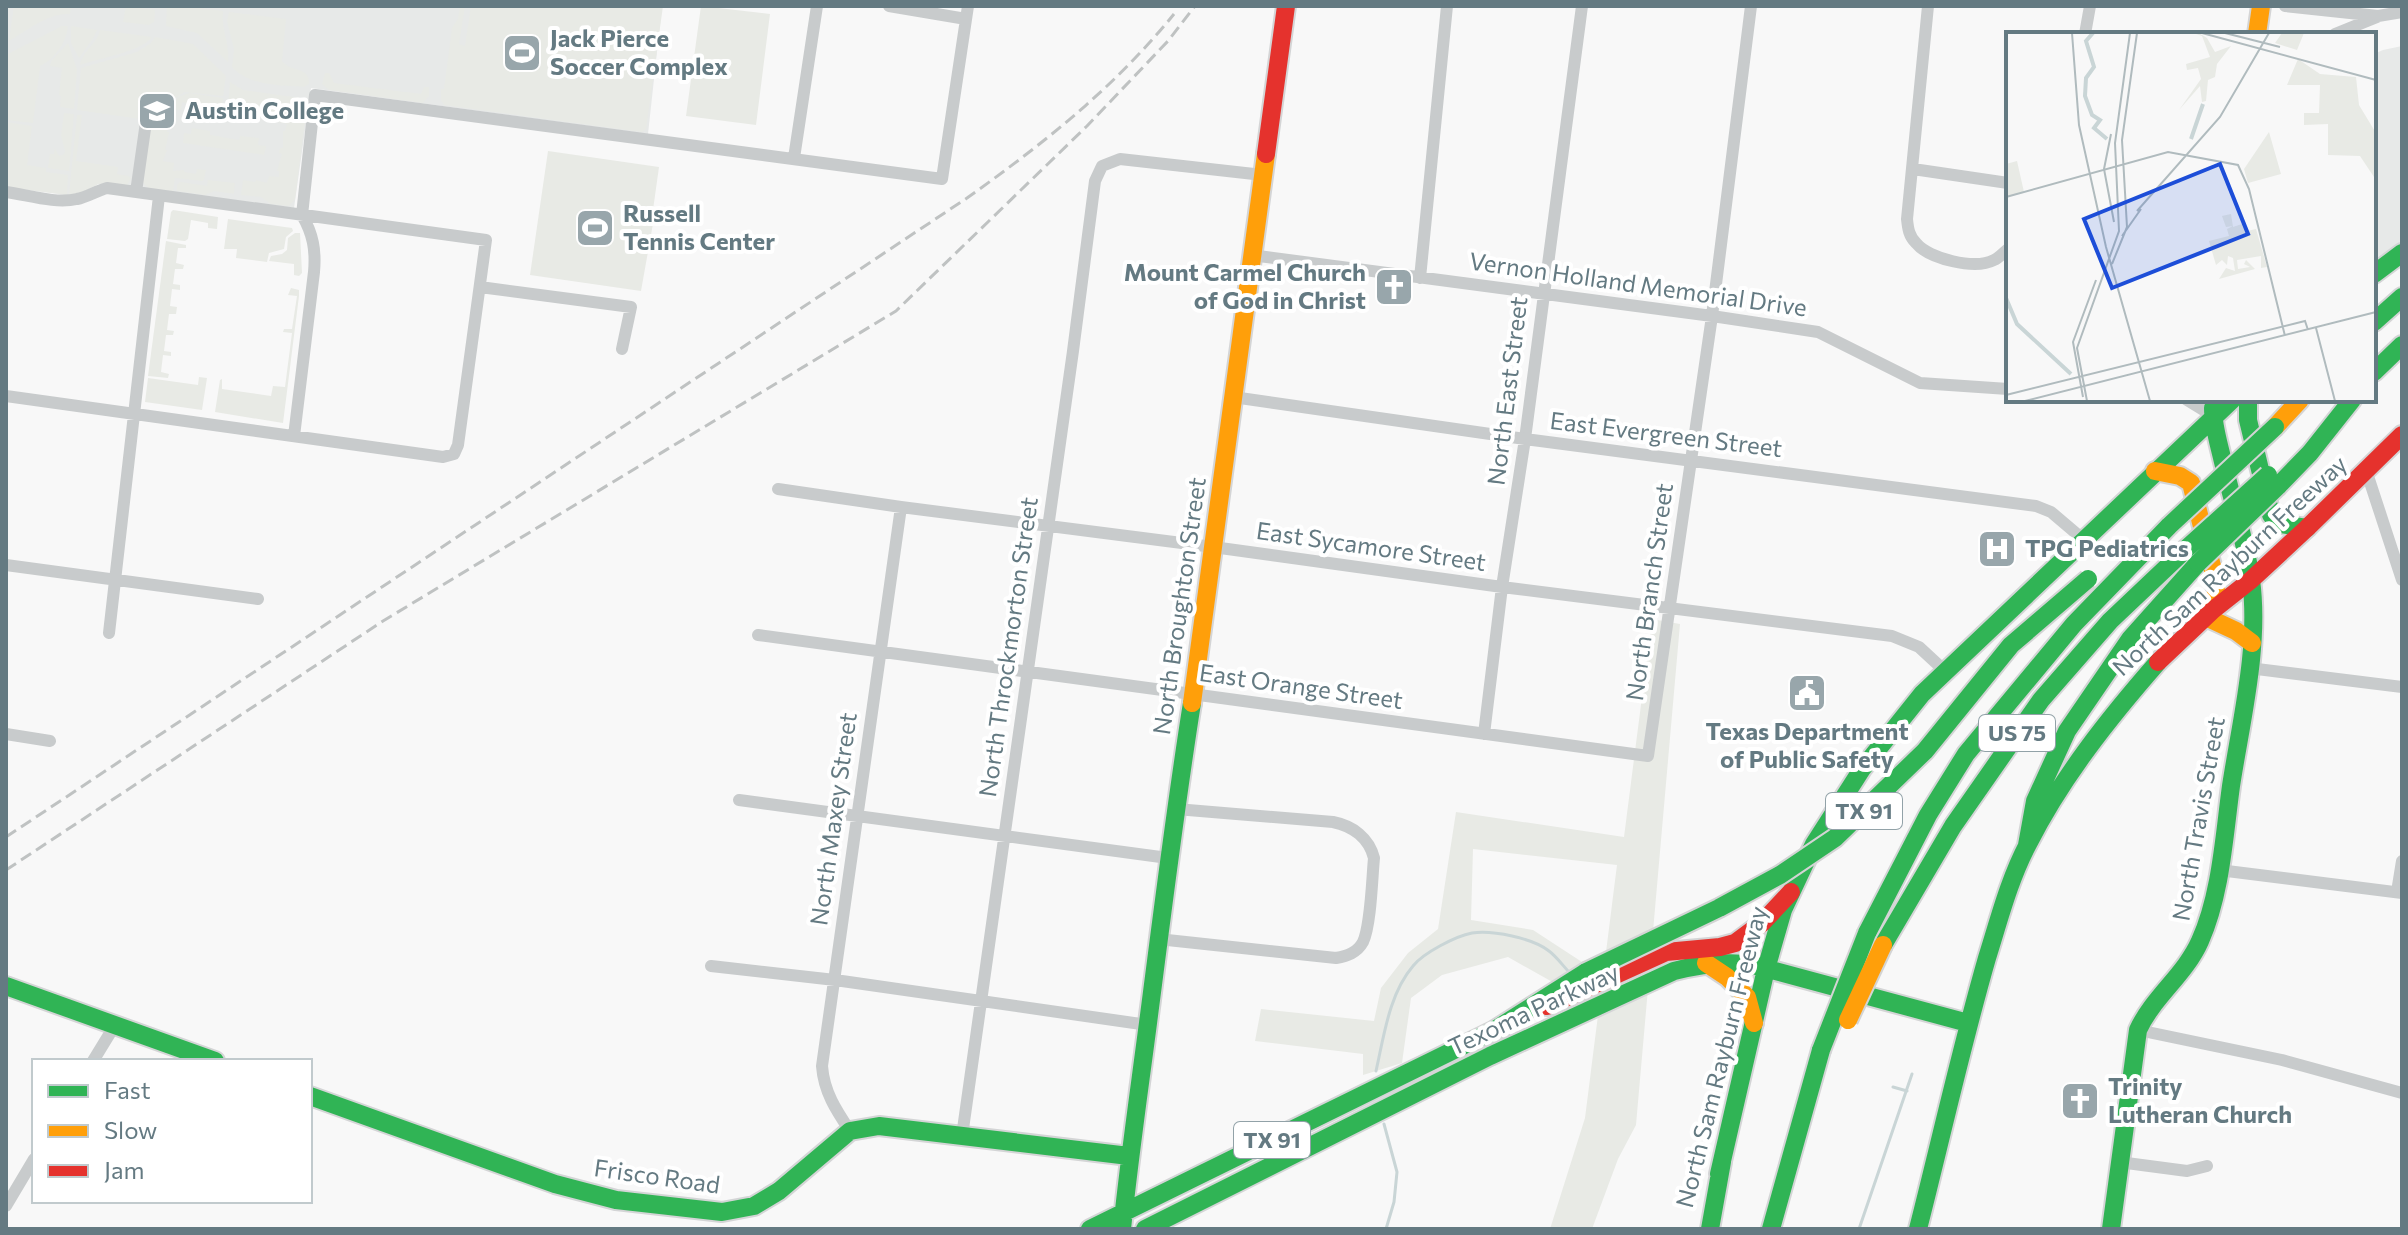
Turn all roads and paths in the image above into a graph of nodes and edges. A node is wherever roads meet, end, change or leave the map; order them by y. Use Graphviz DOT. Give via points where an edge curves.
graph roads {
  1 [pos="817,6"];
  2 [pos="889,6"];
  3 [pos="1286,6"];
  4 [pos="1447,6"];
  5 [pos="1582,6"];
  6 [pos="1751,6"];
  7 [pos="1928,6"];
  8 [pos="2090,6"];
  9 [pos="2261,6"];
  10 [pos="2285,6"];
  11 [pos="2402,12"];
  12 [pos="967,13"];
  13 [pos="2378,16"];
  14 [pos="2085,32"];
  15 [pos="2257,32"];
  16 [pos="2340,32"];
  17 [pos="146,122"];
  18 [pos="794,158"];
  19 [pos="1913,169"];
  20 [pos="1263,175"];
  21 [pos="2006,183"];
  22 [pos="6,192"];
  23 [pos="136,192"];
  24 [pos="159,196"];
  25 [pos="302,215"];
  26 [pos="2402,245"];
  27 [pos="2006,246"];
  28 [pos="2402,253"];
  29 [pos="1251,255"];
  30 [pos="2376,271"];
  31 [pos="2376,272"];
  32 [pos="1420,278"];
  33 [pos="480,287"];
  34 [pos="1542,294"];
  35 [pos="2402,297"];
  36 [pos="1712,316"];
  37 [pos="2376,320"];
  38 [pos="2402,345"];
  39 [pos="622,349"];
  40 [pos="2376,370"];
  41 [pos="2006,389"];
  42 [pos="6,396"];
  43 [pos="1233,397"];
  44 [pos="2194,402"];
  45 [pos="2248,402"];
  46 [pos="2298,402"];
  47 [pos="2343,402"];
  48 [pos="2350,402"];
  49 [pos="2213,408"];
  50 [pos="132,414"];
  51 [pos="2402,435"];
  52 [pos="294,436"];
  53 [pos="1525,439"];
  54 [pos="1691,460"];
  55 [pos="2366,470"];
  56 [pos="2155,471"];
  57 [pos="2273,480"];
  58 [pos="778,489"];
  59 [pos="901,507"];
  60 [pos="1049,526"];
  61 [pos="2307,528"];
  62 [pos="2084,540"];
  63 [pos="1213,547"];
  64 [pos="2192,556"];
  65 [pos="2130,563"];
  66 [pos="6,565"];
  67 [pos="2251,580"];
  68 [pos="2402,580"];
  69 [pos="113,581"];
  70 [pos="1502,587"];
  71 [pos="258,599"];
  72 [pos="1670,609"];
  73 [pos="2210,614"];
  74 [pos="109,633"];
  75 [pos="758,635"];
  76 [pos="2252,643"];
  77 [pos="880,651"];
  78 [pos="2249,668"];
  79 [pos="1946,672"];
  80 [pos="1028,673"];
  81 [pos="2402,687"];
  82 [pos="1193,695"];
  83 [pos="6,734"];
  84 [pos="1484,734"];
  85 [pos="50,741"];
  86 [pos="1648,756"];
  87 [pos="739,800"];
  88 [pos="1176,809"];
  89 [pos="856,817"];
  90 [pos="1004,835"];
  91 [pos="2027,845"];
  92 [pos="1168,858"];
  93 [pos="2402,861"];
  94 [pos="2219,870"];
  95 [pos="1791,892"];
  96 [pos="2400,893"];
  97 [pos="1158,939"];
  98 [pos="1706,963"];
  99 [pos="711,966"];
  100 [pos="1766,969"];
  101 [pos="835,980"];
  102 [pos="6,986"];
  103 [pos="981,1003"];
  104 [pos="1754,1023"];
  105 [pos="1968,1023"];
  106 [pos="115,1025"];
  107 [pos="1148,1025"];
  108 [pos="2138,1030"];
  109 [pos="1490,1033"];
  110 [pos="1828,1053"];
  111 [pos="94,1059"];
  112 [pos="209,1059"];
  113 [pos="1423,1067"];
  114 [pos="1423,1089"];
  115 [pos="2402,1093"];
  116 [pos="312,1097"];
  117 [pos="850,1131"];
  118 [pos="962,1136"];
  119 [pos="1129,1156"];
  120 [pos="32,1162"];
  121 [pos="1722,1162"];
  122 [pos="2119,1162"];
  123 [pos="2207,1166"];
  124 [pos="6,1206"];
  125 [pos="1122,1221"];
  126 [pos="1090,1229"];
  127 [pos="1145,1229"];
  128 [pos="1703,1229"];
  129 [pos="1710,1229"];
  130 [pos="1771,1229"];
  131 [pos="1786,1229"];
  132 [pos="1918,1229"];
  133 [pos="2111,1229"];
  1 -- 18 [label="street"];
  2 -- 12 [label="street"];
  3 -- 20 [label="main road, North Broughton Street"];
  4 -- 32 [label="street"];
  5 -- 34 [label="street, North East Street"];
  6 -- 36 [label="street, North Branch Street"];
  7 -- 19 [label="street"];
  8 -- 14 [label="street"];
  9 -- 15 [label="main road"];
  10 -- 13 [label="street"];
  11 -- 13 [label="street"];
  12 -- 18 [label="street" via="942,179"];
  13 -- 16 [label="street"];
  17 -- 23 [label="street"];
  18 -- 25 [label="street" via="315,95"];
  19 -- 21 [label="street"];
  19 -- 27 [label="street" via="1907,219 1918,246 1950,261 1981,264 1996,260"];
  20 -- 29 [label="main road, North Broughton Street"];
  20 -- 60 [label="street, North Throckmorton Street" via="1120,159 1102,166 1095,181"];
  22 -- 23 [label="street" via="65,200 107,188"];
  23 -- 24 [label="street"];
  24 -- 25 [label="street"];
  24 -- 50 [label="street"];
  25 -- 33 [label="street" via="486,240"];
  25 -- 52 [label="street" via="312,232 315,254"];
  26 -- 30 [label="main road"];
  28 -- 31 [label="main road"];
  29 -- 32 [label="street, Vernon Holland Memorial Drive"];
  29 -- 43 [label="main road, North Broughton Street"];
  32 -- 34 [label="street, Vernon Holland Memorial Drive"];
  33 -- 39 [label="street" via="631,307"];
  33 -- 52 [label="street" via="454,454 443,457"];
  34 -- 36 [label="street, Vernon Holland Memorial Drive"];
  34 -- 53 [label="street, North East Street"];
  35 -- 37 [label="main road"];
  36 -- 41 [label="street, Vernon Holland Memorial Drive" via="1818,332 1920,383"];
  36 -- 54 [label="street, North Branch Street"];
  38 -- 40 [label="main road"];
  42 -- 50 [label="street"];
  43 -- 53 [label="street, East Evergreen Street"];
  43 -- 63 [label="main road, North Broughton Street"];
  44 -- 49 [label="street"];
  45 -- 61 [label="main road" via="2271,515 2281,524"];
  46 -- 65 [label="main road, North Sam Rayburn Freeway / US 75, bridge"];
  47 -- 57 [label="main road, North Sam Rayburn Freeway / US 75"];
  48 -- 57 [label="main road" via="2310,453"];
  49 -- 56 [label="main road, North Sam Rayburn Freeway"];
  49 -- 67 [label="main road, North Travis Street"];
  50 -- 52 [label="street"];
  50 -- 69 [label="street"];
  51 -- 55 [label="main road, North Sam Rayburn Freeway"];
  53 -- 54 [label="street, East Evergreen Street"];
  53 -- 70 [label="street, North East Street"];
  54 -- 62 [label="street, East Evergreen Street" via="2036,506"];
  54 -- 72 [label="street, North Branch Street"];
  55 -- 61 [label="main road, North Sam Rayburn Freeway"];
  55 -- 68 [label="street"];
  56 -- 62 [label="main road, North Sam Rayburn Freeway"];
  56 -- 73 [label="main road" via="2191,483 2215,578"];
  57 -- 64 [label="main road, North Sam Rayburn Freeway / US 75, bridge"];
  58 -- 59 [label="street, East Sycamore Street"];
  59 -- 60 [label="street, East Sycamore Street"];
  59 -- 77 [label="street, North Maxey Street"];
  60 -- 63 [label="street, East Sycamore Street"];
  60 -- 80 [label="street, North Throckmorton Street"];
  61 -- 67 [label="main road, North Sam Rayburn Freeway"];
  62 -- 79 [label="main road, North Sam Rayburn Freeway"];
  63 -- 70 [label="street, East Sycamore Street"];
  63 -- 82 [label="main road, North Broughton Street"];
  64 -- 91 [label="main road" via="2067,731 2035,801"];
  64 -- 110 [label="main road, North Sam Rayburn Freeway / US 75, bridge" via="2110,621 2041,700 1953,826"];
  65 -- 109 [label="main road, TX 91, bridge" via="2088,579 2011,645 1925,751 1835,838 1756,888 1586,972"];
  65 -- 110 [label="main road, North Sam Rayburn Freeway / US 75, bridge" via="2052,648 1951,775 1867,933"];
  66 -- 69 [label="street"];
  67 -- 73 [label="main road, North Sam Rayburn Freeway"];
  67 -- 76 [label="main road, North Travis Street"];
  69 -- 71 [label="street"];
  69 -- 74 [label="street"];
  70 -- 72 [label="street, East Sycamore Street"];
  70 -- 84 [label="street, North East Street"];
  72 -- 79 [label="street, East Sycamore Street" via="1892,636 1919,647"];
  72 -- 86 [label="street, North Branch Street"];
  73 -- 76 [label="main road"];
  73 -- 91 [label="main road, North Sam Rayburn Freeway" via="2158,662 2108,720"];
  75 -- 77 [label="street, East Orange Street"];
  76 -- 78 [label="main road, North Travis Street"];
  77 -- 80 [label="street, East Orange Street"];
  77 -- 89 [label="street, North Maxey Street"];
  78 -- 81 [label="street"];
  78 -- 94 [label="main road, North Travis Street"];
  79 -- 95 [label="main road, North Sam Rayburn Freeway" via="1862,769 1814,844"];
  80 -- 82 [label="street, East Orange Street"];
  80 -- 90 [label="street, North Throckmorton Street"];
  82 -- 84 [label="street, East Orange Street"];
  82 -- 88 [label="main road, North Broughton Street"];
  83 -- 85 [label="street"];
  84 -- 86 [label="street, East Orange Street"];
  87 -- 89 [label="street"];
  88 -- 92 [label="main road, North Broughton Street"];
  88 -- 97 [label="street" via="1333,822 1351,828 1371,847 1374,858 1366,932 1357,950 1336,958"];
  89 -- 90 [label="street"];
  89 -- 101 [label="street, North Maxey Street"];
  90 -- 92 [label="street"];
  90 -- 103 [label="street, North Throckmorton Street"];
  91 -- 105 [label="main road, North Sam Rayburn Freeway"];
  92 -- 97 [label="main road, North Broughton Street"];
  93 -- 96 [label="street"];
  94 -- 96 [label="street"];
  94 -- 108 [label="main road, North Travis Street" via="2199,944 2147,1010"];
  95 -- 100 [label="main road, North Sam Rayburn Freeway"];
  95 -- 109 [label="main road, Texoma Parkway / TX 91" via="1735,943 1666,952"];
  97 -- 107 [label="main road, North Broughton Street"];
  98 -- 100 [label="main road, Texoma Parkway / TX 91"];
  98 -- 104 [label="main road" via="1747,997"];
  98 -- 114 [label="main road, Texoma Parkway / TX 91" via="1674,971"];
  99 -- 101 [label="street"];
  100 -- 104 [label="main road, North Sam Rayburn Freeway"];
  100 -- 105 [label="main road, Texoma Parkway / TX 91"];
  101 -- 103 [label="street"];
  101 -- 117 [label="street, North Maxey Street" via="823,1080"];
  102 -- 106 [label="main road"];
  103 -- 107 [label="street"];
  103 -- 118 [label="street, North Throckmorton Street"];
  104 -- 121 [label="main road, North Sam Rayburn Freeway"];
  105 -- 132 [label="main road, North Sam Rayburn Freeway"];
  106 -- 111 [label="street"];
  106 -- 112 [label="main road"];
  107 -- 119 [label="main road, North Broughton Street"];
  108 -- 115 [label="street" via="2282,1060"];
  108 -- 122 [label="main road, North Travis Street"];
  109 -- 113 [label="main road, Texoma Parkway / TX 91"];
  110 -- 130 [label="main road, North Sam Rayburn Freeway / US 75"];
  110 -- 131 [label="main road, North Sam Rayburn Freeway / US 75"];
  113 -- 114 [label="main road"];
  113 -- 125 [label="main road, Texoma Parkway / TX 91"];
  114 -- 127 [label="main road, Texoma Parkway / TX 91"];
  116 -- 117 [label="main road, Frisco Road" via="555,1184 616,1200 722,1212 754,1206 779,1191"];
  117 -- 118 [label="main road" via="879,1126"];
  118 -- 119 [label="main road"];
  119 -- 125 [label="main road, North Broughton Street"];
  120 -- 124 [label="street"];
  121 -- 128 [label="main road, North Sam Rayburn Freeway"];
  121 -- 129 [label="main road"];
  122 -- 123 [label="street" via="2187,1171"];
  122 -- 133 [label="main road, North Travis Street"];
  125 -- 126 [label="main road, Texoma Parkway / TX 91"];
}
